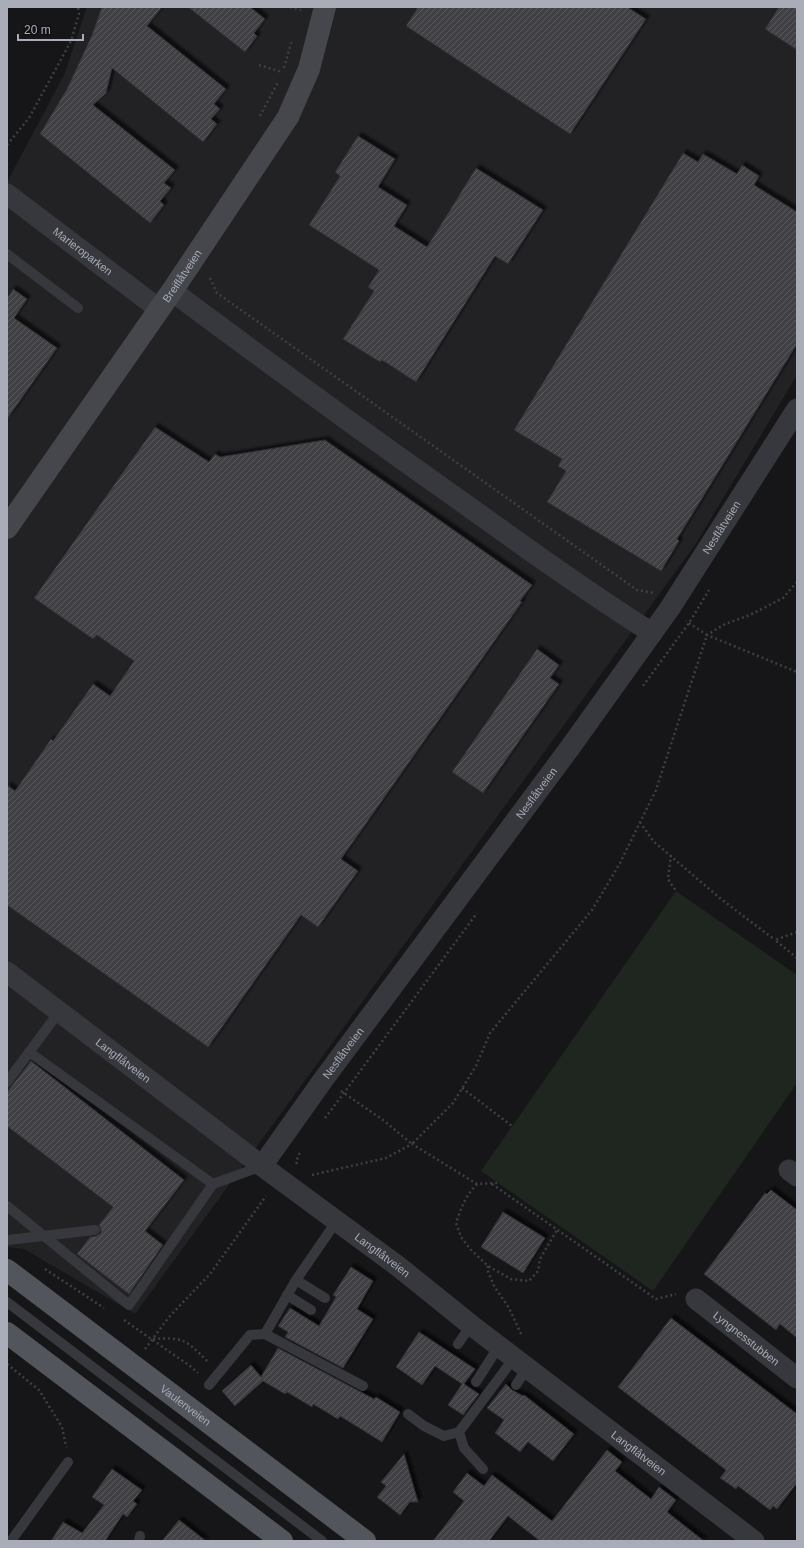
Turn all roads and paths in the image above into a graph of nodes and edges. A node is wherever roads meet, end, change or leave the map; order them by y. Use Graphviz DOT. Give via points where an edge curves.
graph roads {
  1 [pos="78,7"];
  2 [pos="290,7"];
  3 [pos="301,8"];
  4 [pos="325,10"];
  5 [pos="299,16"];
  6 [pos="293,37"];
  7 [pos="259,65"];
  8 [pos="282,72"];
  9 [pos="258,120"];
  10 [pos="7,145"];
  11 [pos="7,194"];
  12 [pos="7,254"];
  13 [pos="210,278"];
  14 [pos="172,290"];
  15 [pos="78,308"];
  16 [pos="159,309"];
  17 [pos="797,409"];
  18 [pos="7,528"];
  19 [pos="797,582"];
  20 [pos="670,608"];
  21 [pos="652,633"];
  22 [pos="707,635"];
  23 [pos="797,672"];
  24 [pos="640,822"];
  25 [pos="671,855"];
  26 [pos="676,891"];
  27 [pos="797,932"];
  28 [pos="775,940"];
  29 [pos="797,958"];
  30 [pos="7,972"];
  31 [pos="59,1012"];
  32 [pos="29,1052"];
  33 [pos="323,1080"];
  34 [pos="7,1082"];
  35 [pos="462,1088"];
  36 [pos="512,1126"];
  37 [pos="412,1144"];
  38 [pos="262,1166"];
  39 [pos="492,1183"];
  40 [pos="497,1183"];
  41 [pos="213,1184"];
  42 [pos="477,1184"];
  43 [pos="298,1192"];
  44 [pos="271,1195"];
  45 [pos="7,1206"];
  46 [pos="336,1222"];
  47 [pos="95,1230"];
  48 [pos="557,1230"];
  49 [pos="8,1240"];
  50 [pos="40,1266"];
  51 [pos="488,1266"];
  52 [pos="7,1270"];
  53 [pos="296,1280"];
  54 [pos="287,1295"];
  55 [pos="325,1298"];
  56 [pos="696,1299"];
  57 [pos="7,1302"];
  58 [pos="107,1310"];
  59 [pos="311,1310"];
  60 [pos="120,1318"];
  61 [pos="471,1325"];
  62 [pos="7,1333"];
  63 [pos="265,1334"];
  64 [pos="523,1337"];
  65 [pos="152,1339"];
  66 [pos="458,1344"];
  67 [pos="143,1350"];
  68 [pos="514,1357"];
  69 [pos="7,1364"];
  70 [pos="219,1373"];
  71 [pos="193,1378"];
  72 [pos="797,1378"];
  73 [pos="476,1382"];
  74 [pos="516,1384"];
  75 [pos="209,1385"];
  76 [pos="363,1386"];
  77 [pos="408,1414"];
  78 [pos="459,1432"];
  79 [pos="66,1446"];
  80 [pos="68,1462"];
  81 [pos="484,1469"];
  82 [pos="11,1541"];
  83 [pos="282,1541"];
  84 [pos="322,1541"];
  85 [pos="365,1541"];
  86 [pos="754,1541"];
  1 -- 10 [label="path" via="79,14 71,41 29,118"];
  2 -- 3 [label="path"];
  3 -- 5 [label="path"];
  4 -- 14 [label="street, Breiflåtveien" via="309,69 288,117"];
  6 -- 8 [label="path"];
  7 -- 8 [label="path"];
  8 -- 9 [label="path"];
  11 -- 16 [label="street, Marieroparken"];
  12 -- 15 [label="lane"];
  13 -- 20 [label="path" via="217,293 637,590 657,594"];
  14 -- 16 [label="street, Breiflåtveien"];
  14 -- 21 [label="street" via="518,542"];
  16 -- 18 [label="street, Breiflåtveien"];
  17 -- 20 [label="street, Nesflåtveien"];
  19 -- 22 [label="path" via="783,598 750,615 725,624"];
  20 -- 21 [label="street, Nesflåtveien"];
  20 -- 22 [label="path"];
  21 -- 33 [label="street, Nesflåtveien"];
  22 -- 23 [label="path"];
  22 -- 24 [label="path" via="656,790"];
  24 -- 25 [label="path" via="653,841"];
  24 -- 35 [label="path" via="619,865 592,910 490,1033 476,1066"];
  25 -- 26 [label="path" via="668,879"];
  25 -- 28 [label="path" via="721,899"];
  27 -- 28 [label="path"];
  28 -- 29 [label="path"];
  30 -- 31 [label="street, Langflåtveien"];
  31 -- 32 [label="lane"];
  31 -- 38 [label="street, Langflåtveien"];
  32 -- 34 [label="lane"];
  32 -- 41 [label="lane"];
  33 -- 37 [label="path" via="383,1120"];
  33 -- 38 [label="street, Nesflåtveien"];
  35 -- 36 [label="path"];
  35 -- 37 [label="path" via="453,1103"];
  37 -- 42 [label="path"];
  37 -- 43 [label="path" via="386,1158 311,1176"];
  38 -- 41 [label="lane"];
  38 -- 43 [label="street, Langflåtveien"];
  39 -- 40 [label="path"];
  39 -- 42 [label="path"];
  39 -- 48 [label="path"];
  41 -- 45 [label="lane" via="129,1305"];
  42 -- 51 [label="path" via="469,1192 456,1223 461,1237"];
  43 -- 46 [label="street, Langflåtveien"];
  44 -- 65 [label="path" via="267,1196 210,1274"];
  46 -- 53 [label="lane"];
  46 -- 61 [label="street, Langflåtveien" via="399,1267"];
  47 -- 49 [label="lane, bridge"];
  48 -- 51 [label="path" via="540,1259 538,1271 529,1281 511,1279"];
  48 -- 56 [label="path" via="656,1300 687,1290"];
  50 -- 58 [label="path"];
  51 -- 64 [label="path" via="494,1286 509,1308"];
  52 -- 85 [label="main road, Vaulenveien"];
  53 -- 54 [label="lane"];
  53 -- 55 [label="lane"];
  54 -- 59 [label="lane"];
  54 -- 63 [label="lane"];
  56 -- 72 [label="street, Lyngnesstubben"];
  57 -- 84 [label="lane"];
  60 -- 65 [label="path"];
  61 -- 66 [label="lane"];
  61 -- 68 [label="street, Langflåtveien"];
  62 -- 83 [label="main road"];
  63 -- 70 [label="lane" via="250,1335"];
  63 -- 76 [label="lane"];
  65 -- 67 [label="path"];
  65 -- 70 [label="path" via="178,1339 191,1345"];
  65 -- 71 [label="path" via="198,1373"];
  68 -- 73 [label="lane"];
  68 -- 74 [label="lane"];
  68 -- 78 [label="lane"];
  68 -- 86 [label="street, Langflåtveien"];
  69 -- 79 [label="path" via="39,1390 62,1427"];
  70 -- 75 [label="lane"];
  77 -- 78 [label="lane" via="444,1436"];
  78 -- 81 [label="lane" via="464,1448"];
  80 -- 82 [label="lane"];
}
